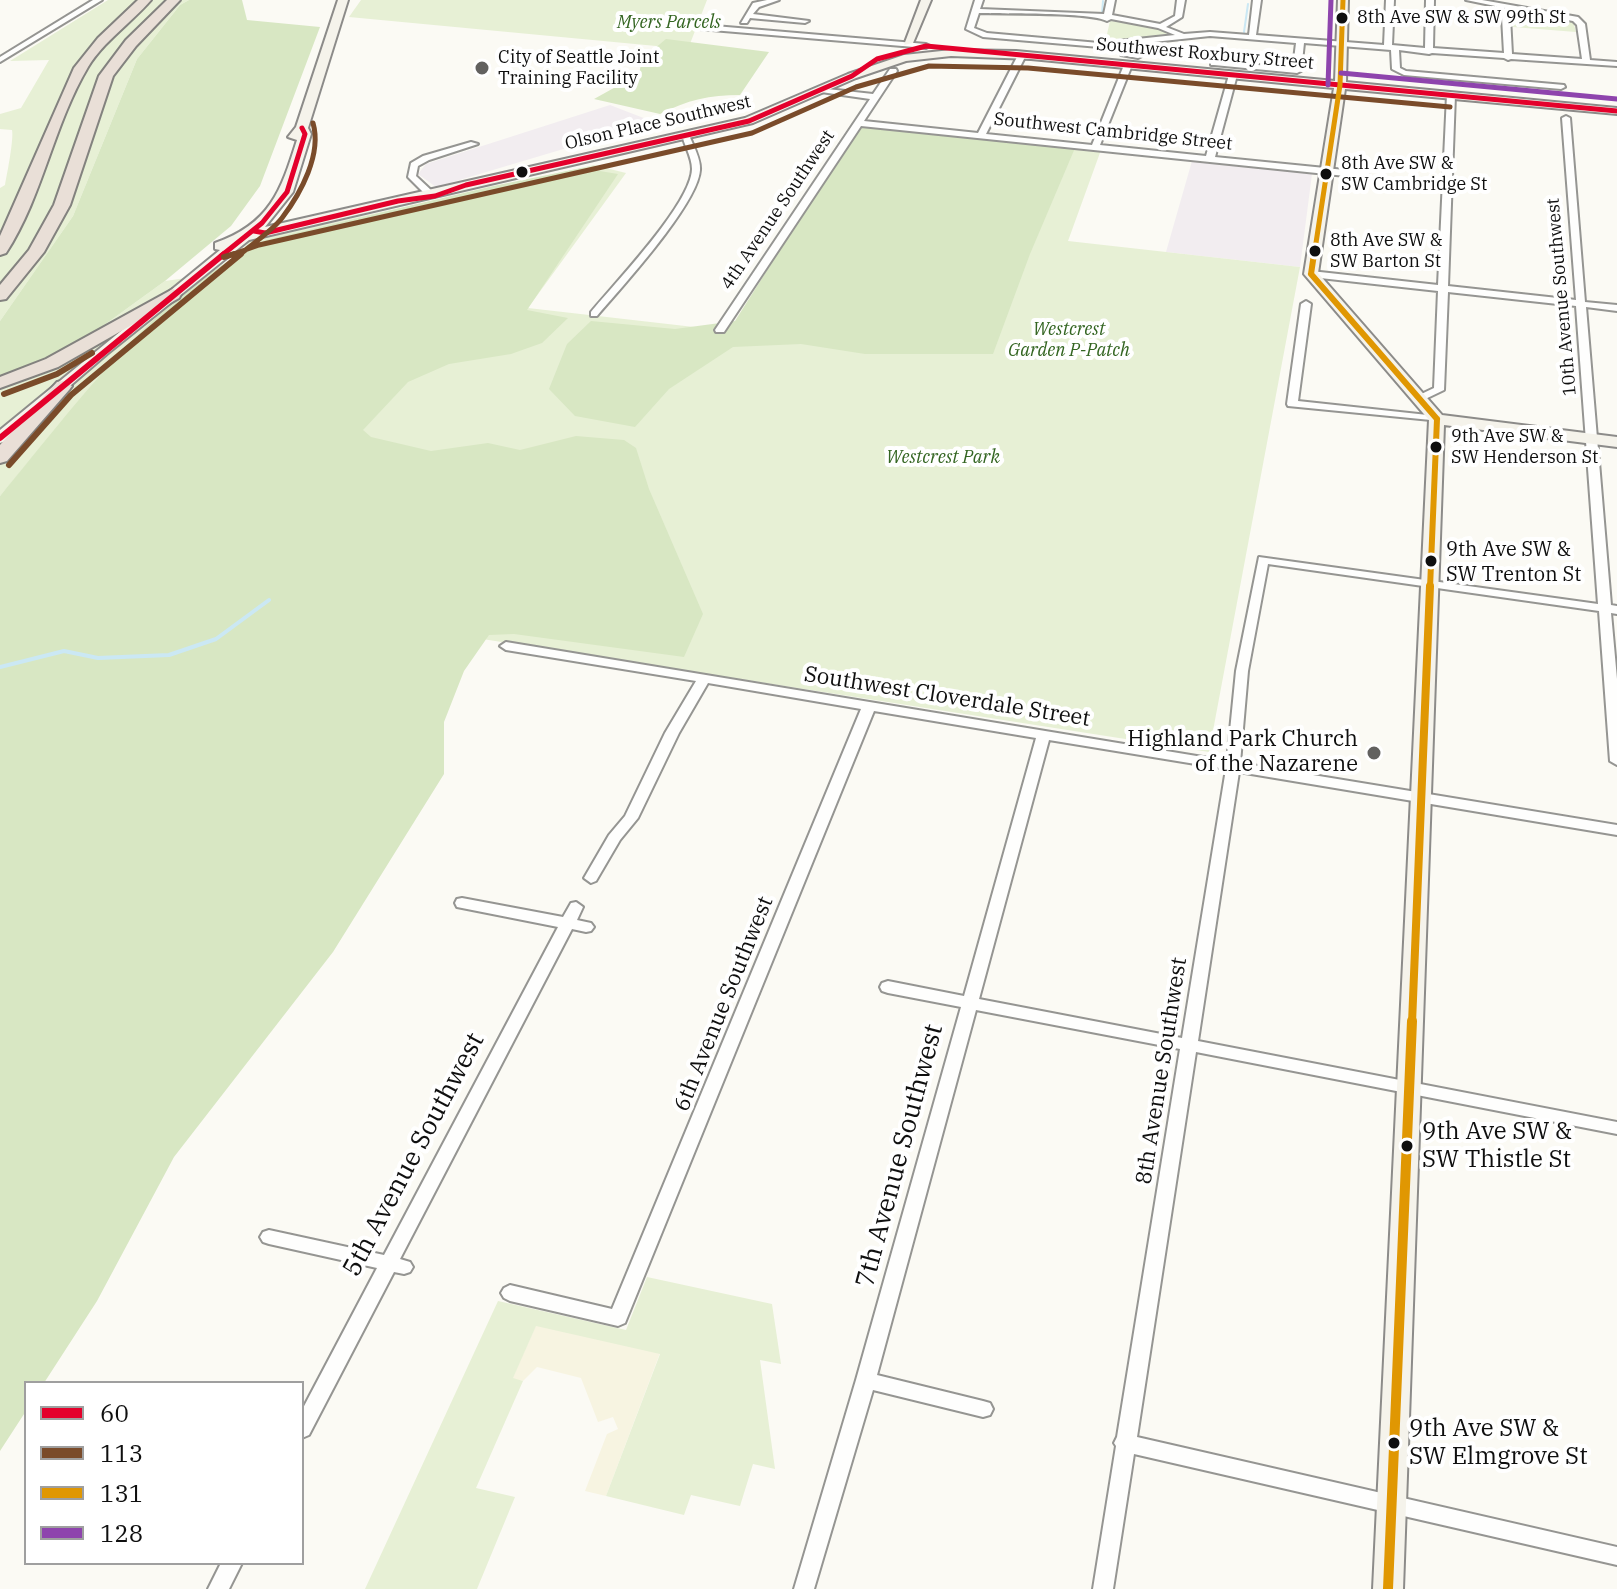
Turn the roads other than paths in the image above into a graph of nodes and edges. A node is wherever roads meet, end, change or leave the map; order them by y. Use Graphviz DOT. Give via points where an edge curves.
graph roads {
  1 [pos="98,0"];
  2 [pos="145,0"];
  3 [pos="174,0"];
  4 [pos="343,0"];
  5 [pos="775,0"];
  6 [pos="926,0"];
  7 [pos="979,0"];
  8 [pos="1111,0"];
  9 [pos="1181,0"];
  10 [pos="1257,0"];
  11 [pos="1343,0"];
  12 [pos="1390,0"];
  13 [pos="1430,0"];
  14 [pos="1470,0"];
  15 [pos="1509,6"];
  16 [pos="975,11"];
  17 [pos="748,16"];
  18 [pos="1107,19"];
  19 [pos="805,21"];
  20 [pos="1162,26"];
  21 [pos="703,27"];
  22 [pos="739,30"];
  23 [pos="1181,35"];
  24 [pos="1252,37"];
  25 [pos="1300,41"];
  26 [pos="1121,44"];
  27 [pos="1341,45"];
  28 [pos="908,47"];
  29 [pos="1392,49"];
  30 [pos="1429,52"];
  31 [pos="1138,56"];
  32 [pos="1025,57"];
  33 [pos="1508,58"];
  34 [pos="0,60"];
  35 [pos="1552,60"];
  36 [pos="1586,61"];
  37 [pos="1214,63"];
  38 [pos="1617,64"];
  39 [pos="1128,65"];
  40 [pos="893,71"];
  41 [pos="1233,75"];
  42 [pos="852,76"];
  43 [pos="1340,85"];
  44 [pos="821,90"];
  45 [pos="1451,95"];
  46 [pos="875,97"];
  47 [pos="1617,111"];
  48 [pos="1566,118"];
  49 [pos="857,123"];
  50 [pos="302,128"];
  51 [pos="685,135"];
  52 [pos="981,135"];
  53 [pos="474,144"];
  54 [pos="1095,147"];
  55 [pos="1210,158"];
  56 [pos="1327,171"];
  57 [pos="1365,175"];
  58 [pos="466,185"];
  59 [pos="429,193"];
  60 [pos="398,201"];
  61 [pos="272,212"];
  62 [pos="257,216"];
  63 [pos="317,221"];
  64 [pos="256,232"];
  65 [pos="0,250"];
  66 [pos="224,250"];
  67 [pos="21,273"];
  68 [pos="1311,274"];
  69 [pos="1443,289"];
  70 [pos="173,294"];
  71 [pos="0,295"];
  72 [pos="1306,304"];
  73 [pos="1581,304"];
  74 [pos="1617,308"];
  75 [pos="0,309"];
  76 [pos="594,314"];
  77 [pos="720,330"];
  78 [pos="0,383"];
  79 [pos="63,386"];
  80 [pos="1419,399"];
  81 [pos="1437,419"];
  82 [pos="0,438"];
  83 [pos="1591,438"];
  84 [pos="1617,442"];
  85 [pos="0,457"];
  86 [pos="1430,583"];
  87 [pos="1611,610"];
  88 [pos="506,646"];
  89 [pos="704,679"];
  90 [pos="869,706"];
  91 [pos="1044,735"];
  92 [pos="1617,761"];
  93 [pos="1233,766"];
  94 [pos="1420,797"];
  95 [pos="1617,830"];
  96 [pos="591,878"];
  97 [pos="462,903"];
  98 [pos="576,907"];
  99 [pos="568,923"];
  100 [pos="586,927"];
  101 [pos="888,987"];
  102 [pos="969,1002"];
  103 [pos="1188,1046"];
  104 [pos="1409,1087"];
  105 [pos="1617,1128"];
  106 [pos="269,1237"];
  107 [pos="397,1265"];
  108 [pos="510,1293"];
  109 [pos="866,1380"];
  110 [pos="983,1409"];
  111 [pos="304,1426"];
  112 [pos="1124,1443"];
  113 [pos="1391,1503"];
  114 [pos="1617,1556"];
  115 [pos="231,1565"];
  116 [pos="218,1589"];
  117 [pos="804,1589"];
  118 [pos="1103,1589"];
  119 [pos="1388,1589"];
  1 -- 34 [label="street"];
  2 -- 65 [label="highway" via="81,69"];
  3 -- 67 [label="highway" via="106,76 62,205"];
  4 -- 50 [label="main road"];
  5 -- 17 [label="street" via="759,3"];
  6 -- 28 [label="main road"];
  7 -- 16 [label="street"];
  8 -- 18 [label="street"];
  9 -- 20 [label="street" via="1178,17"];
  10 -- 24 [label="street"];
  11 -- 27 [label="main road"];
  12 -- 29 [label="street"];
  13 -- 30 [label="street"];
  14 -- 15 [label="street"];
  15 -- 33 [label="street"];
  15 -- 36 [label="street" via="1541,8 1579,21"];
  16 -- 18 [label="street"];
  16 -- 26 [label="street" via="970,29 975,33"];
  17 -- 19 [label="street"];
  17 -- 22 [label="street"];
  18 -- 20 [label="street"];
  20 -- 23 [label="street"];
  21 -- 22 [label="street, Southwest Roxbury Street"];
  22 -- 28 [label="street, Southwest Roxbury Street"];
  23 -- 24 [label="street"];
  23 -- 26 [label="street"];
  24 -- 25 [label="street"];
  25 -- 27 [label="street"];
  25 -- 37 [label="street" via="1297,71"];
  26 -- 31 [label="street" via="1126,54"];
  27 -- 29 [label="street"];
  27 -- 43 [label="main road"];
  28 -- 32 [label="main road, Southwest Roxbury Street"];
  28 -- 32 [label="main road, Southwest Roxbury Street"];
  28 -- 42 [label="main road"];
  28 -- 42 [label="main road, Olson Place Southwest" via="904,58"];
  29 -- 30 [label="street"];
  29 -- 35 [label="street" via="1399,71 1562,92"];
  30 -- 33 [label="street"];
  32 -- 39 [label="main road, Southwest Roxbury Street"];
  32 -- 52 [label="street"];
  33 -- 35 [label="street"];
  35 -- 36 [label="street"];
  36 -- 38 [label="street"];
  39 -- 41 [label="main road, Southwest Roxbury Street"];
  39 -- 54 [label="street"];
  40 -- 46 [label="street, 4th Avenue Southwest"];
  41 -- 43 [label="main road, Southwest Roxbury Street"];
  41 -- 55 [label="street"];
  42 -- 44 [label="main road, Olson Place Southwest"];
  43 -- 45 [label="main road, Southwest Roxbury Street"];
  43 -- 56 [label="main road"];
  44 -- 46 [label="street"];
  44 -- 51 [label="main road, Olson Place Southwest" via="762,117"];
  45 -- 47 [label="main road, Southwest Roxbury Street"];
  45 -- 69 [label="street"];
  46 -- 49 [label="street, 4th Avenue Southwest"];
  48 -- 73 [label="street, 10th Avenue Southwest"];
  49 -- 52 [label="street, Southwest Cambridge Street"];
  49 -- 77 [label="street, 4th Avenue Southwest"];
  50 -- 61 [label="main road" via="305,134 293,178"];
  50 -- 62 [label="main road"];
  51 -- 58 [label="main road, Olson Place Southwest"];
  51 -- 76 [label="street" via="696,171 689,188"];
  52 -- 54 [label="street, Southwest Cambridge Street"];
  53 -- 59 [label="street" via="414,165 412,177"];
  54 -- 55 [label="street, Southwest Cambridge Street"];
  55 -- 56 [label="street, Southwest Cambridge Street"];
  56 -- 57 [label="street, Southwest Cambridge Street"];
  56 -- 68 [label="main road"];
  58 -- 59 [label="main road, Olson Place Southwest"];
  58 -- 60 [label="main road, Olson Place Southwest"];
  59 -- 60 [label="main road, Olson Place Southwest"];
  60 -- 63 [label="main road, Olson Place Southwest"];
  61 -- 63 [label="main road"];
  61 -- 64 [label="main road"];
  62 -- 64 [label="main road" via="251,227"];
  62 -- 66 [label="main road"];
  63 -- 64 [label="main road, Olson Place Southwest"];
  64 -- 66 [label="main road"];
  64 -- 66 [label="main road, Olson Place Southwest"];
  66 -- 70 [label="main road"];
  67 -- 71 [label="highway"];
  67 -- 75 [label="highway"];
  68 -- 69 [label="street"];
  68 -- 80 [label="main road"];
  69 -- 73 [label="street"];
  69 -- 80 [label="street" via="1439,390"];
  70 -- 78 [label="highway" via="52,363"];
  70 -- 79 [label="main road"];
  72 -- 81 [label="street" via="1292,404"];
  73 -- 74 [label="street"];
  73 -- 83 [label="street, 10th Avenue Southwest"];
  79 -- 82 [label="main road"];
  79 -- 85 [label="highway"];
  80 -- 81 [label="main road"];
  81 -- 83 [label="main road"];
  81 -- 86 [label="main road"];
  83 -- 84 [label="main road"];
  83 -- 87 [label="street, 10th Avenue Southwest"];
  86 -- 87 [label="street"];
  86 -- 93 [label="street, 8th Avenue Southwest" via="1263,560 1242,671"];
  86 -- 94 [label="main road"];
  87 -- 92 [label="street, 10th Avenue Southwest"];
  88 -- 89 [label="street, Southwest Cloverdale Street"];
  89 -- 90 [label="street, Southwest Cloverdale Street"];
  89 -- 96 [label="street" via="631,818"];
  90 -- 91 [label="street, Southwest Cloverdale Street"];
  90 -- 108 [label="street, 6th Avenue Southwest" via="618,1318"];
  91 -- 93 [label="street, Southwest Cloverdale Street"];
  91 -- 102 [label="street, 7th Avenue Southwest"];
  93 -- 94 [label="street, Southwest Cloverdale Street"];
  93 -- 103 [label="street, 8th Avenue Southwest"];
  94 -- 95 [label="street, Southwest Cloverdale Street"];
  94 -- 104 [label="main road"];
  97 -- 99 [label="street"];
  98 -- 99 [label="street, 5th Avenue Southwest"];
  99 -- 100 [label="street"];
  99 -- 107 [label="street, 5th Avenue Southwest"];
  101 -- 102 [label="street"];
  102 -- 103 [label="street"];
  102 -- 109 [label="street, 7th Avenue Southwest"];
  103 -- 104 [label="street"];
  103 -- 112 [label="street, 8th Avenue Southwest"];
  104 -- 105 [label="street"];
  104 -- 113 [label="main road"];
  106 -- 107 [label="street"];
  107 -- 111 [label="street, 5th Avenue Southwest"];
  109 -- 110 [label="street"];
  109 -- 117 [label="street, 7th Avenue Southwest"];
  112 -- 113 [label="street"];
  112 -- 118 [label="street, 8th Avenue Southwest"];
  113 -- 114 [label="street"];
  113 -- 119 [label="main road"];
  115 -- 116 [label="street"];
}
